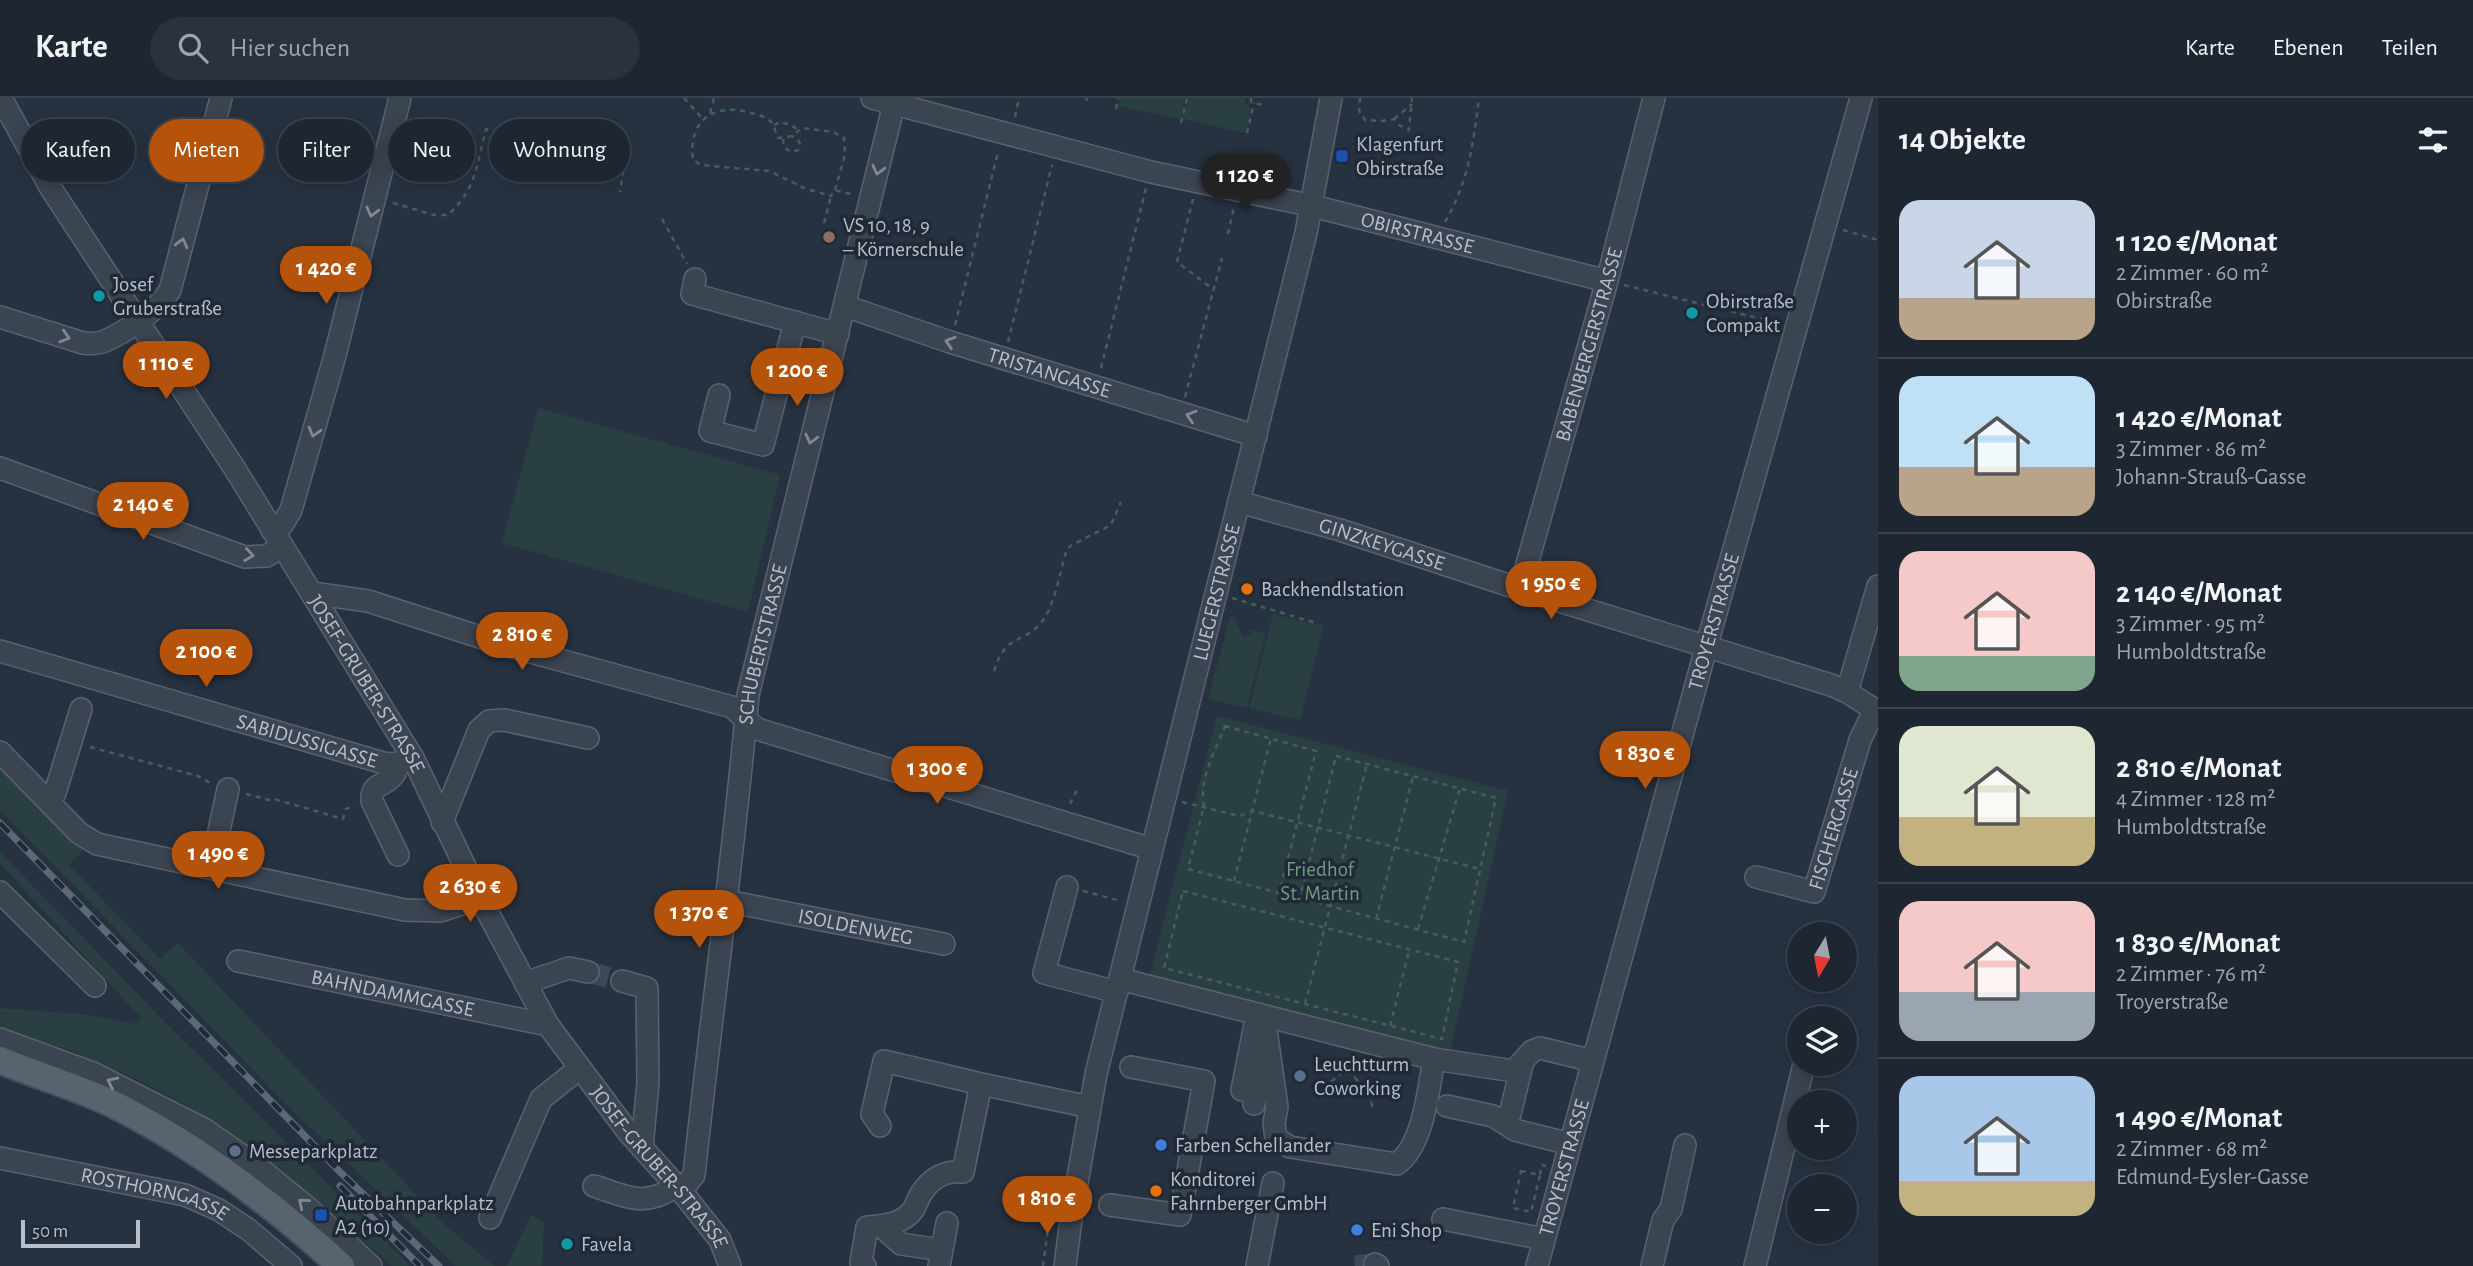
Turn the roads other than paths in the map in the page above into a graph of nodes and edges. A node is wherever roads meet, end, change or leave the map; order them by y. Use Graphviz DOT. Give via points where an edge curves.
graph roads {
  1 [pos="1,98"];
  2 [pos="221,98"];
  3 [pos="400,98"];
  4 [pos="872,98"];
  5 [pos="1331,98"];
  6 [pos="1654,98"];
  7 [pos="1861,98"];
  8 [pos="894,104"];
  9 [pos="1313,206"];
  10 [pos="695,279"];
  11 [pos="1607,281"];
  12 [pos="845,306"];
  13 [pos="0,317"];
  14 [pos="138,320"];
  15 [pos="795,322"];
  16 [pos="838,334"];
  17 [pos="719,395"];
  18 [pos="1256,436"];
  19 [pos="0,468"];
  20 [pos="1239,502"];
  21 [pos="277,538"];
  22 [pos="1878,586"];
  23 [pos="1520,589"];
  24 [pos="312,593"];
  25 [pos="1706,648"];
  26 [pos="0,651"];
  27 [pos="1847,692"];
  28 [pos="80,709"];
  29 [pos="1876,710"];
  30 [pos="746,719"];
  31 [pos="587,738"];
  32 [pos="0,752"];
  33 [pos="406,761"];
  34 [pos="228,789"];
  35 [pos="48,800"];
  36 [pos="442,822"];
  37 [pos="1152,849"];
  38 [pos="398,855"];
  39 [pos="211,868"];
  40 [pos="1756,877"];
  41 [pos="1067,887"];
  42 [pos="0,892"];
  43 [pos="480,898"];
  44 [pos="727,901"];
  45 [pos="944,944"];
  46 [pos="238,961"];
  47 [pos="588,972"];
  48 [pos="622,981"];
  49 [pos="526,983"];
  50 [pos="95,986"];
  51 [pos="1118,986"];
  52 [pos="1262,1022"];
  53 [pos="548,1025"];
  54 [pos="0,1039"];
  55 [pos="1434,1059"];
  56 [pos="1593,1061"];
  57 [pos="5,1063"];
  58 [pos="1518,1066"];
  59 [pos="1131,1067"];
  60 [pos="580,1068"];
  61 [pos="1801,1076"];
  62 [pos="981,1084"];
  63 [pos="1248,1097"];
  64 [pos="1447,1106"];
  65 [pos="1090,1107"];
  66 [pos="1507,1112"];
  67 [pos="880,1126"];
  68 [pos="1570,1144"];
  69 [pos="1685,1145"];
  70 [pos="642,1148"];
  71 [pos="0,1158"];
  72 [pos="1273,1182"];
  73 [pos="594,1186"];
  74 [pos="678,1189"];
  75 [pos="1020,1204"];
  76 [pos="1110,1205"];
  77 [pos="1061,1210"];
  78 [pos="490,1217"];
  79 [pos="1443,1219"];
  80 [pos="947,1223"];
  81 [pos="881,1226"];
  82 [pos="1544,1239"];
  83 [pos="934,1257"];
  84 [pos="291,1266"];
  85 [pos="341,1266"];
  86 [pos="371,1266"];
  87 [pos="730,1266"];
  88 [pos="865,1266"];
  89 [pos="1065,1266"];
  90 [pos="1256,1266"];
  91 [pos="1536,1266"];
  92 [pos="1652,1266"];
  93 [pos="1755,1266"];
  1 -- 14 [label="street, JOSEF-GRUBER-STRASSE" via="50,187"];
  14 -- 2 [label="street, one-way" via="170,290"];
  3 -- 21 [label="street, one-way" via="292,510"];
  4 -- 8 [label="street, OBIRSTRASSE"];
  5 -- 9 [label="street, LUEGERSTRASSE"];
  6 -- 11 [label="street, BABENBERGERSTRASSE"];
  7 -- 25 [label="street, TROYERSTRASSE"];
  8 -- 9 [label="street, OBIRSTRASSE" via="1236,199"];
  8 -- 12 [label="street, SCHUBERTSTRASSE, one-way"];
  9 -- 11 [label="street, OBIRSTRASSE"];
  9 -- 18 [label="street, LUEGERSTRASSE"];
  10 -- 15 [label="street" via="692,294"];
  11 -- 23 [label="street, BABENBERGERSTRASSE"];
  12 -- 16 [label="street, SCHUBERTSTRASSE"];
  18 -- 12 [label="street, TRISTANGASSE, one-way"];
  13 -- 14 [label="street, one-way" via="96,344"];
  14 -- 21 [label="street, JOSEF-GRUBER-STRASSE"];
  15 -- 16 [label="street"];
  15 -- 17 [label="street" via="762,444 710,431"];
  16 -- 30 [label="street, SCHUBERTSTRASSE, one-way" via="753,672"];
  18 -- 20 [label="street, LUEGERSTRASSE"];
  19 -- 21 [label="street, one-way" via="245,557 267,556"];
  20 -- 23 [label="street, GINZKEYGASSE"];
  20 -- 37 [label="street, LUEGERSTRASSE"];
  21 -- 24 [label="street, JOSEF-GRUBER-STRASSE"];
  22 -- 27 [label="street"];
  23 -- 25 [label="street, GINZKEYGASSE"];
  24 -- 30 [label="street" via="368,601 505,645 732,707"];
  24 -- 33 [label="street, JOSEF-GRUBER-STRASSE"];
  25 -- 27 [label="street, GINZKEYGASSE"];
  25 -- 56 [label="street, TROYERSTRASSE"];
  26 -- 33 [label="street, SABIDUSSIGASSE" via="387,764"];
  27 -- 29 [label="street, GINZKEYGASSE"];
  28 -- 35 [label="street" via="55,793"];
  29 -- 40 [label="street, FISCHERGASSE" via="1860,740 1814,892"];
  30 -- 37 [label="street" via="757,729"];
  30 -- 44 [label="street, SCHUBERTSTRASSE"];
  31 -- 36 [label="street" via="504,720 489,721 479,730"];
  32 -- 35 [label="street"];
  33 -- 36 [label="street, JOSEF-GRUBER-STRASSE"];
  33 -- 38 [label="street" via="391,779 375,786 372,794"];
  34 -- 39 [label="street"];
  35 -- 39 [label="street" via="88,840"];
  36 -- 43 [label="street, JOSEF-GRUBER-STRASSE"];
  37 -- 51 [label="street, LUEGERSTRASSE"];
  39 -- 43 [label="street" via="405,910 440,911"];
  41 -- 51 [label="street" via="1044,973"];
  42 -- 50 [label="street"];
  43 -- 49 [label="street, JOSEF-GRUBER-STRASSE"];
  44 -- 45 [label="street, ISOLDENWEG"];
  44 -- 74 [label="street, SCHUBERTSTRASSE" via="694,1175"];
  46 -- 53 [label="street, BAHNDAMMGASSE"];
  47 -- 49 [label="street" via="569,968"];
  48 -- 70 [label="street" via="648,988 648,1082"];
  49 -- 53 [label="street, JOSEF-GRUBER-STRASSE"];
  51 -- 52 [label="street"];
  51 -- 65 [label="street, LUEGERSTRASSE"];
  52 -- 55 [label="street"];
  52 -- 55 [label="street" via="1277,1107 1276,1138 1290,1147 1397,1164 1406,1157 1422,1123"];
  52 -- 63 [label="street"];
  53 -- 60 [label="street, JOSEF-GRUBER-STRASSE"];
  86 -- 54 [label="street, one-way" via="307,1207 204,1129 93,1073"];
  55 -- 58 [label="street"];
  56 -- 58 [label="street" via="1540,1048"];
  56 -- 68 [label="street, TROYERSTRASSE"];
  57 -- 85 [label="main road" via="113,1104 179,1140 238,1179"];
  58 -- 66 [label="street"];
  59 -- 76 [label="street" via="1204,1082 1180,1215"];
  60 -- 70 [label="street, JOSEF-GRUBER-STRASSE"];
  60 -- 78 [label="street" via="541,1099"];
  61 -- 93 [label="street"];
  62 -- 65 [label="street"];
  62 -- 67 [label="street" via="884,1061 872,1114"];
  62 -- 81 [label="street" via="963,1172 934,1180 913,1210 899,1221"];
  64 -- 68 [label="street" via="1493,1116 1515,1130"];
  65 -- 77 [label="street, LUEGERSTRASSE"];
  68 -- 82 [label="street, TROYERSTRASSE"];
  69 -- 92 [label="street"];
  70 -- 74 [label="street, JOSEF-GRUBER-STRASSE"];
  71 -- 84 [label="street, ROSTHORNGASSE" via="185,1195 249,1230"];
  72 -- 90 [label="street"];
  73 -- 74 [label="street" via="637,1199 659,1198"];
  74 -- 87 [label="street, JOSEF-GRUBER-STRASSE" via="720,1240"];
  75 -- 77 [label="street"];
  77 -- 89 [label="street, LUEGERSTRASSE"];
  79 -- 82 [label="street"];
  80 -- 83 [label="street"];
  81 -- 83 [label="street" via="901,1244"];
  81 -- 88 [label="street" via="867,1227 861,1262"];
  82 -- 91 [label="street, TROYERSTRASSE"];
}
